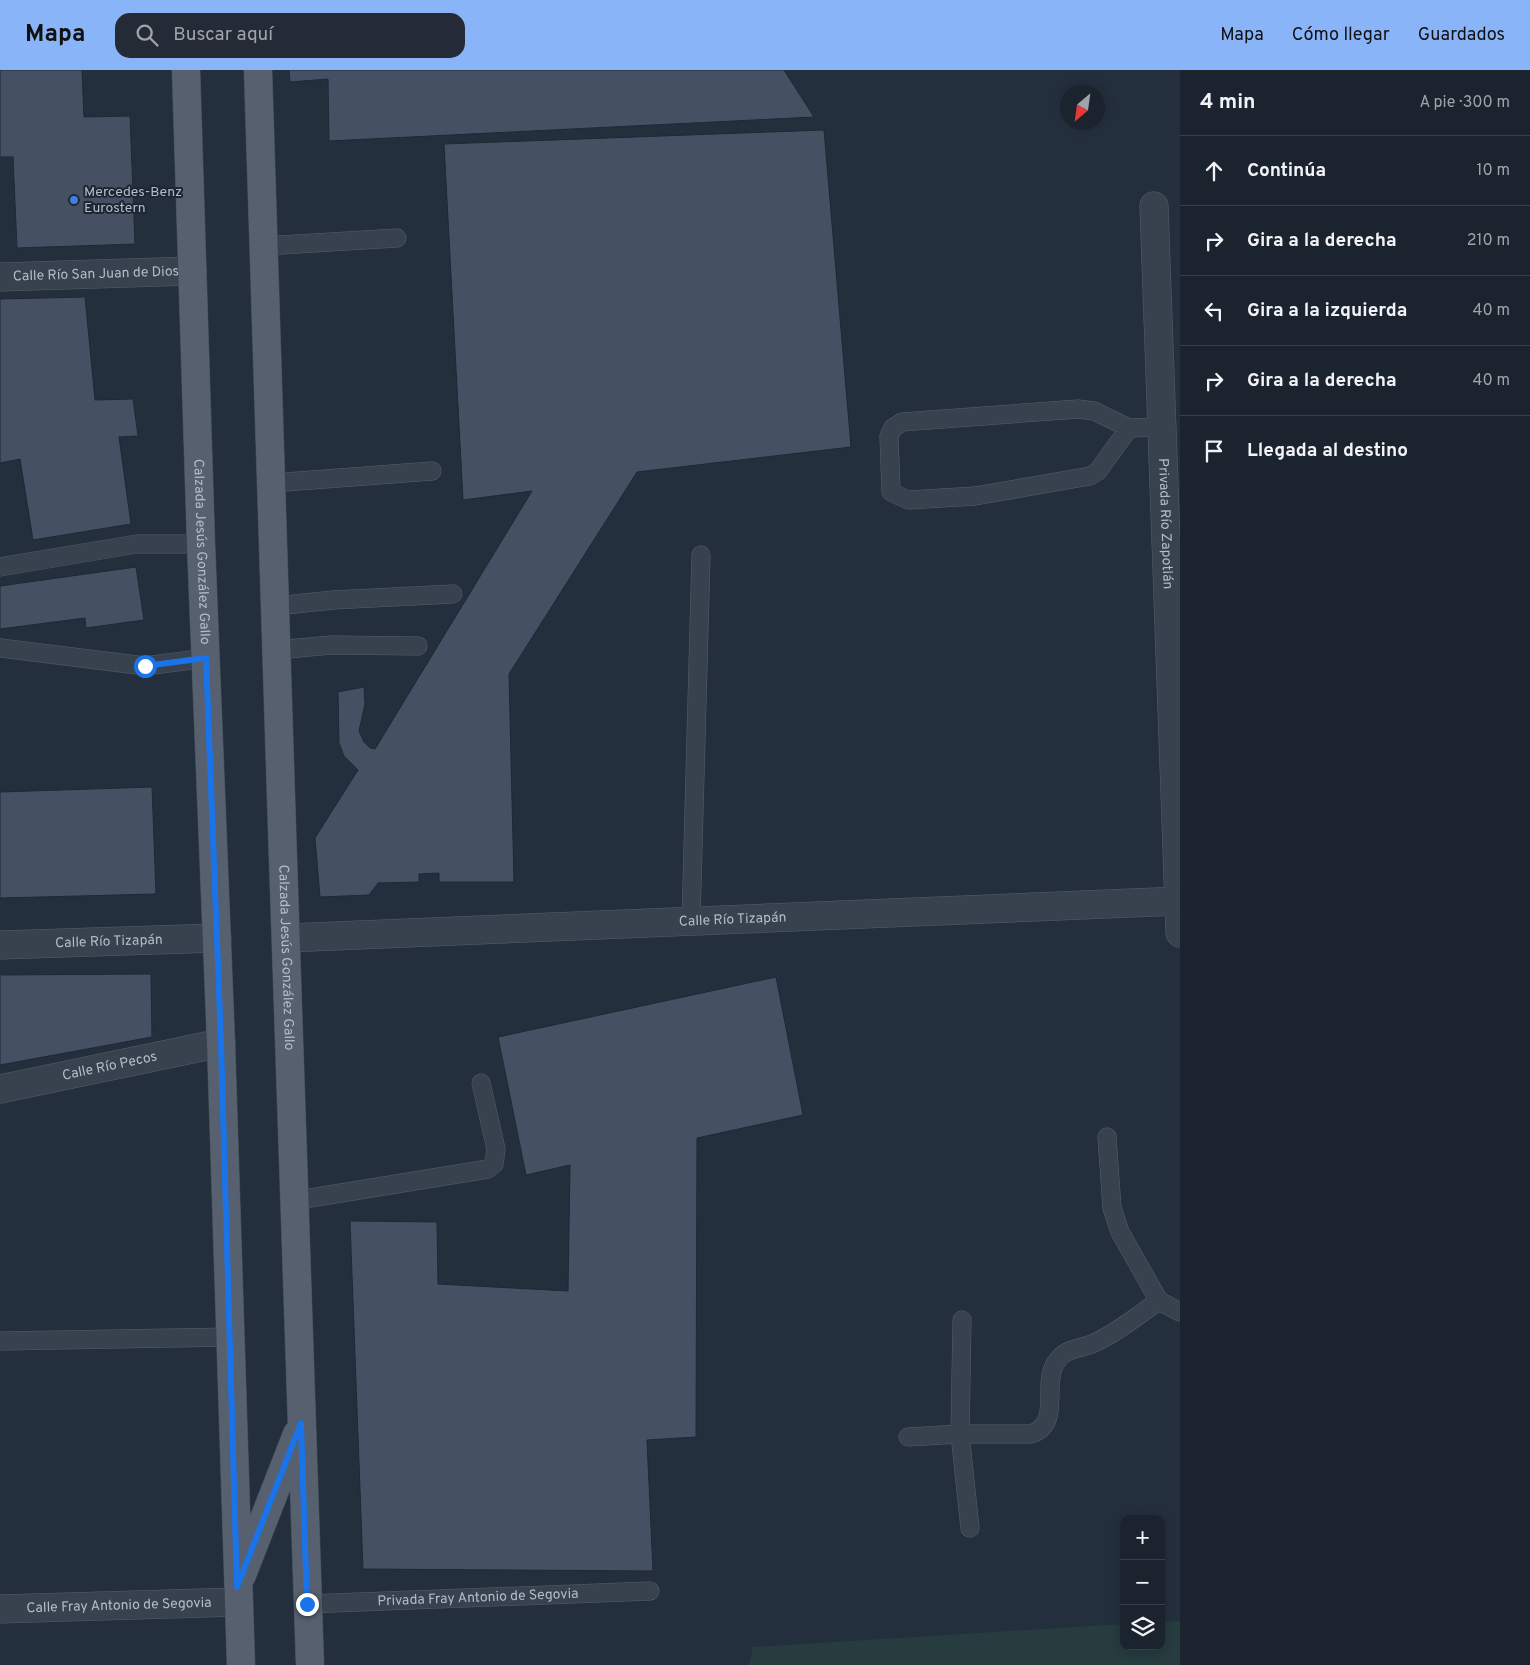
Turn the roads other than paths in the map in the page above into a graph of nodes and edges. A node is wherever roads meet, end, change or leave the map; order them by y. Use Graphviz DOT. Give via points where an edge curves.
graph roads {
  1 [pos="186,70"];
  2 [pos="258,70"];
  3 [pos="1154,206"];
  4 [pos="397,238"];
  5 [pos="264,246"];
  6 [pos="192,271"];
  7 [pos="0,277"];
  8 [pos="1162,427"];
  9 [pos="1129,428"];
  10 [pos="432,471"];
  11 [pos="272,483"];
  12 [pos="202,544"];
  13 [pos="701,554"];
  14 [pos="0,567"];
  15 [pos="453,594"];
  16 [pos="276,606"];
  17 [pos="418,646"];
  18 [pos="0,648"];
  19 [pos="277,650"];
  20 [pos="206,658"];
  21 [pos="1179,901"];
  22 [pos="691,921"];
  23 [pos="1180,934"];
  24 [pos="218,938"];
  25 [pos="287,938"];
  26 [pos="0,945"];
  27 [pos="221,1043"];
  28 [pos="481,1083"];
  29 [pos="0,1089"];
  30 [pos="1107,1136"];
  31 [pos="292,1201"];
  32 [pos="1158,1301"];
  33 [pos="1180,1312"];
  34 [pos="962,1320"];
  35 [pos="230,1337"];
  36 [pos="2,1341"];
  37 [pos="301,1423"];
  38 [pos="960,1434"];
  39 [pos="908,1437"];
  40 [pos="970,1528"];
  41 [pos="650,1591"];
  42 [pos="237,1595"];
  43 [pos="307,1604"];
  44 [pos="0,1608"];
  45 [pos="240,1665"];
  46 [pos="310,1665"];
  1 -- 6 [label="main road, Calzada Jesús González Gallo"];
  2 -- 5 [label="main road, Calzada Jesús González Gallo"];
  3 -- 8 [label="street, Privada Río Zapotlán"];
  4 -- 5 [label="lane"];
  5 -- 11 [label="main road, Calzada Jesús González Gallo"];
  6 -- 7 [label="street, Calle Río San Juan de Dios"];
  6 -- 12 [label="main road, Calzada Jesús González Gallo"];
  8 -- 9 [label="lane"];
  8 -- 21 [label="street, Privada Río Zapotlán"];
  9 -- 9 [label="lane" via="1098,471 1090,476 975,496 908,500 891,492 889,436 893,428 902,422 1078,409 1094,411"];
  10 -- 11 [label="lane"];
  11 -- 16 [label="main road, Calzada Jesús González Gallo"];
  12 -- 14 [label="lane" via="137,544"];
  12 -- 20 [label="main road, Calzada Jesús González Gallo"];
  13 -- 22 [label="lane"];
  15 -- 16 [label="lane"];
  16 -- 19 [label="main road, Calzada Jesús González Gallo"];
  17 -- 19 [label="lane" via="331,645"];
  18 -- 20 [label="lane" via="145,666"];
  19 -- 25 [label="main road, Calzada Jesús González Gallo"];
  20 -- 24 [label="main road, Calzada Jesús González Gallo"];
  21 -- 22 [label="street, Calle Río Tizapán"];
  21 -- 23 [label="street, Privada Río Zapotlán"];
  22 -- 25 [label="street, Calle Río Tizapán"];
  24 -- 26 [label="street, Calle Río Tizapán"];
  24 -- 27 [label="main road, Calzada Jesús González Gallo"];
  25 -- 31 [label="main road, Calzada Jesús González Gallo"];
  27 -- 29 [label="street, Calle Río Pecos"];
  27 -- 35 [label="main road, Calzada Jesús González Gallo"];
  28 -- 31 [label="lane" via="496,1149 494,1164 488,1169"];
  30 -- 32 [label="lane" via="1112,1208 1128,1248"];
  31 -- 37 [label="main road, Calzada Jesús González Gallo"];
  32 -- 33 [label="lane"];
  32 -- 38 [label="lane" via="1094,1343 1064,1352 1050,1372 1047,1422 1039,1432"];
  34 -- 38 [label="lane"];
  35 -- 36 [label="lane"];
  35 -- 42 [label="main road, Calzada Jesús González Gallo"];
  37 -- 42 [label="main road"];
  37 -- 43 [label="main road, Calzada Jesús González Gallo"];
  38 -- 39 [label="lane"];
  38 -- 40 [label="lane"];
  41 -- 43 [label="lane, Privada Fray Antonio de Segovia"];
  42 -- 44 [label="street, Calle Fray Antonio de Segovia"];
  42 -- 45 [label="main road, Calzada Jesús González Gallo"];
  43 -- 46 [label="main road, Calzada Jesús González Gallo"];
}
